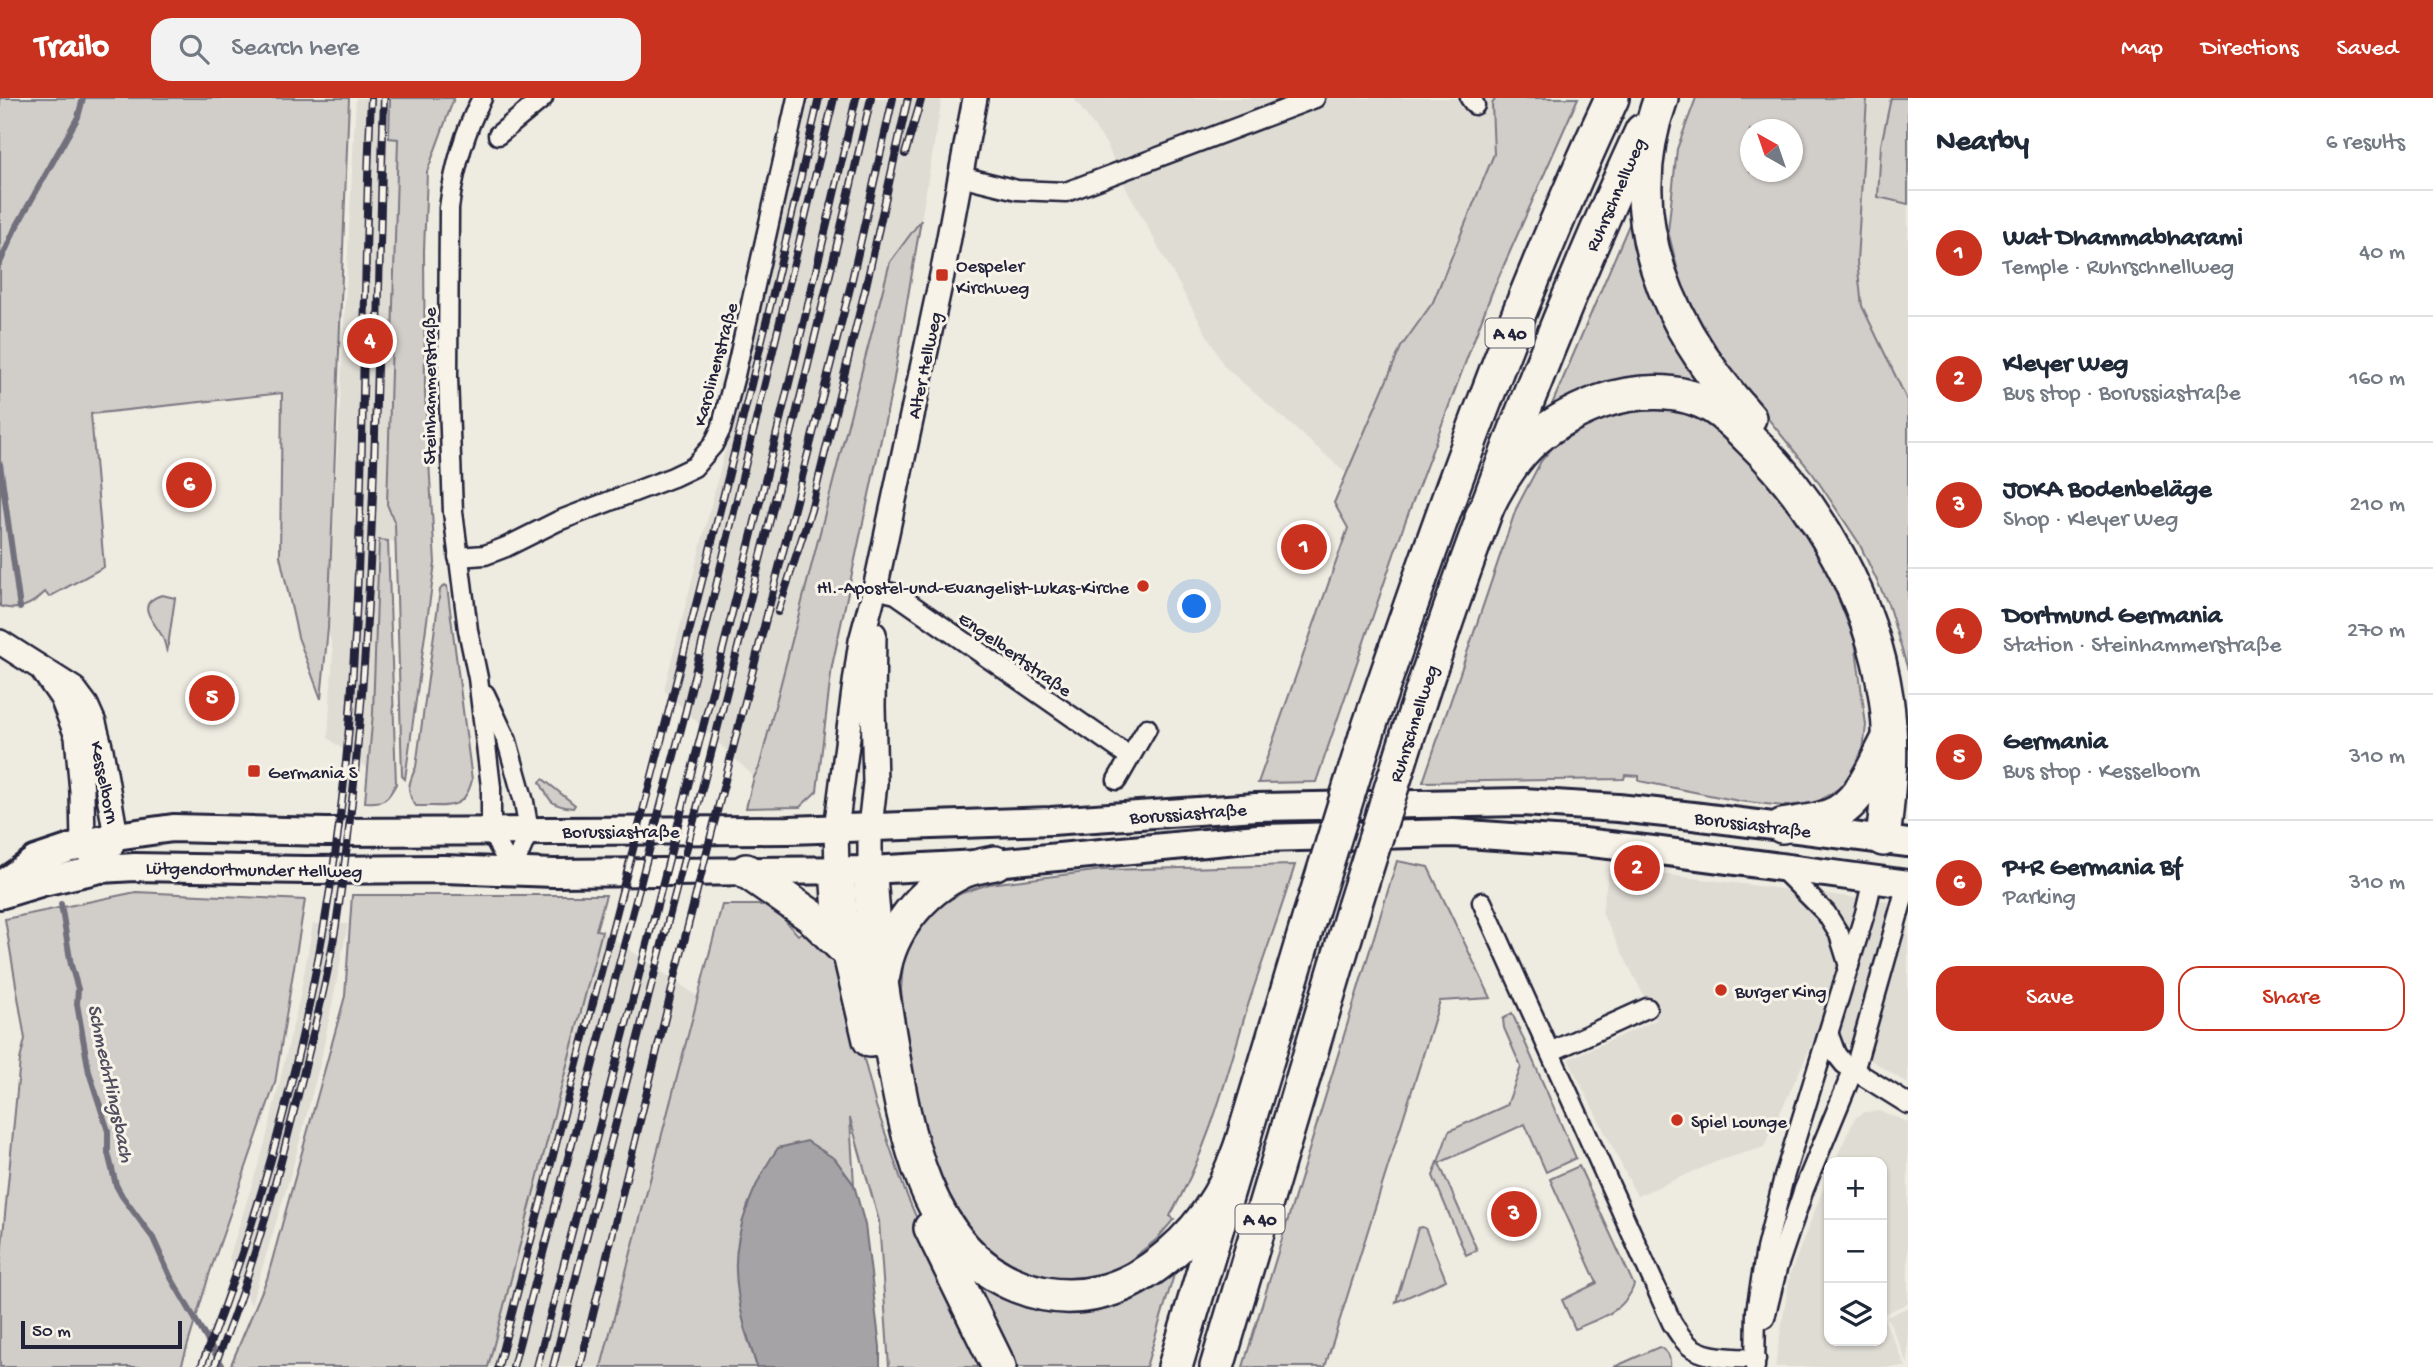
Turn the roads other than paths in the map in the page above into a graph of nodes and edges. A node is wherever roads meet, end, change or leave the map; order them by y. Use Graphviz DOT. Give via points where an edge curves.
graph roads {
  1 [pos="482,98"];
  2 [pos="542,98"];
  3 [pos="797,98"];
  4 [pos="975,98"];
  5 [pos="1315,98"];
  6 [pos="1612,98"];
  7 [pos="1659,98"];
  8 [pos="498,135"];
  9 [pos="960,176"];
  10 [pos="1482,517"];
  11 [pos="458,557"];
  12 [pos="875,589"];
  13 [pos="0,642"];
  14 [pos="41,668"];
  15 [pos="478,678"];
  16 [pos="1908,710"];
  17 [pos="1147,728"];
  18 [pos="1889,737"];
  19 [pos="1130,757"];
  20 [pos="1117,780"];
  21 [pos="1782,826"];
  22 [pos="870,827"];
  23 [pos="836,829"];
  24 [pos="529,831"];
  25 [pos="491,832"];
  26 [pos="116,836"];
  27 [pos="1895,841"];
  28 [pos="83,844"];
  29 [pos="995,863"];
  30 [pos="1781,868"];
  31 [pos="100,869"];
  32 [pos="512,870"];
  33 [pos="837,870"];
  34 [pos="870,870"];
  35 [pos="747,871"];
  36 [pos="1873,878"];
  37 [pos="1908,881"];
  38 [pos="0,885"];
  39 [pos="0,895"];
  40 [pos="1482,902"];
  41 [pos="850,954"];
  42 [pos="1849,967"];
  43 [pos="882,988"];
  44 [pos="1647,1008"];
  45 [pos="1829,1035"];
  46 [pos="1550,1052"];
  47 [pos="1853,1071"];
  48 [pos="1908,1104"];
  49 [pos="1244,1139"];
  50 [pos="1756,1363"];
  51 [pos="999,1367"];
  52 [pos="1175,1367"];
  53 [pos="1217,1367"];
  1 -- 11 [label="street, Steinhammerstraße" via="453,177 449,208 449,465"];
  2 -- 8 [label="street"];
  3 -- 11 [label="street, Karolinenstraße" via="727,408 704,457 673,477 558,521 506,547 485,555"];
  4 -- 9 [label="street, Alter Hellweg"];
  5 -- 9 [label="street" via="1066,192 1017,190"];
  6 -- 49 [label="highway, Ruhrschnellweg / A 40, bridge" via="1509,336 1421,573 1310,916"];
  7 -- 10 [label="highway, Ruhrschnellweg / A 40" via="1581,266"];
  7 -- 16 [label="highway" via="1646,183 1649,234 1661,283 1689,338 1720,384 1804,479 1848,541 1884,616"];
  9 -- 12 [label="street, Alter Hellweg"];
  10 -- 18 [label="highway" via="1503,474 1522,450 1571,415 1630,393 1682,396 1711,405 1769,457 1833,550 1867,624 1886,696"];
  10 -- 53 [label="highway, Ruhrschnellweg / A 40, bridge" via="1354,907"];
  11 -- 15 [label="street, Steinhammerstraße"];
  12 -- 19 [label="street, Engelbertstraße" via="896,594"];
  12 -- 22 [label="street, Alter Hellweg" via="875,783"];
  12 -- 23 [label="street, Alter Hellweg" via="860,651"];
  13 -- 14 [label="street, Kesselborn"];
  14 -- 26 [label="street, Kesselborn" via="74,688 86,705 101,750"];
  14 -- 28 [label="street, Kesselborn" via="62,698 77,736"];
  15 -- 24 [label="street, Steinhammerstraße" via="507,741"];
  15 -- 25 [label="street, Steinhammerstraße" via="491,787"];
  17 -- 19 [label="street"];
  18 -- 21 [label="highway" via="1865,782 1843,809 1828,817"];
  18 -- 27 [label="highway"];
  19 -- 20 [label="street"];
  21 -- 22 [label="main road, Borussiastraße" via="1618,808 1496,802 1266,806 1051,821"];
  21 -- 27 [label="main road, Borussiastraße"];
  22 -- 23 [label="main road, Borussiastraße"];
  22 -- 34 [label="street, Alter Hellweg"];
  23 -- 24 [label="main road, Borussiastraße"];
  23 -- 33 [label="street, Alter Hellweg"];
  24 -- 25 [label="main road, Borussiastraße"];
  24 -- 32 [label="street"];
  25 -- 26 [label="main road, Lütgendortmunder Hellweg" via="173,828"];
  25 -- 32 [label="street, Steinhammerstraße"];
  26 -- 28 [label="main road, Lütgendortmunder Hellweg"];
  26 -- 31 [label="street, Kesselborn"];
  27 -- 36 [label="main road"];
  28 -- 31 [label="street, Kesselborn"];
  28 -- 38 [label="main road, Lütgendortmunder Hellweg" via="35,860"];
  29 -- 30 [label="main road, Borussiastraße" via="1258,838 1453,834 1590,843"];
  29 -- 34 [label="main road, Borussiastraße"];
  29 -- 43 [label="highway" via="956,875 916,907 898,930 886,958"];
  30 -- 36 [label="main road, Borussiastraße"];
  30 -- 42 [label="street" via="1826,913 1839,934"];
  31 -- 32 [label="main road, Lütgendortmunder Hellweg"];
  31 -- 39 [label="main road, Lütgendortmunder Hellweg"];
  32 -- 35 [label="main road, Borussiastraße"];
  33 -- 34 [label="main road, Borussiastraße"];
  33 -- 35 [label="main road, Borussiastraße"];
  33 -- 41 [label="highway"];
  34 -- 43 [label="highway"];
  35 -- 41 [label="highway" via="811,916"];
  36 -- 37 [label="main road, Borussiastraße"];
  36 -- 42 [label="street"];
  37 -- 47 [label="street"];
  40 -- 46 [label="street"];
  41 -- 51 [label="highway" via="912,1185"];
  42 -- 45 [label="street"];
  43 -- 49 [label="highway" via="903,1104 930,1195 969,1255 992,1275 1014,1285 1033,1292 1087,1296 1144,1273 1204,1218"];
  44 -- 46 [label="street"];
  45 -- 47 [label="street" via="1836,1054"];
  45 -- 50 [label="street" via="1766,1249 1756,1311"];
  46 -- 50 [label="street" via="1682,1340 1712,1355"];
  47 -- 48 [label="street"];
  47 -- 50 [label="street" via="1788,1234"];
  49 -- 52 [label="highway, Ruhrschnellweg / A 40"];
}
